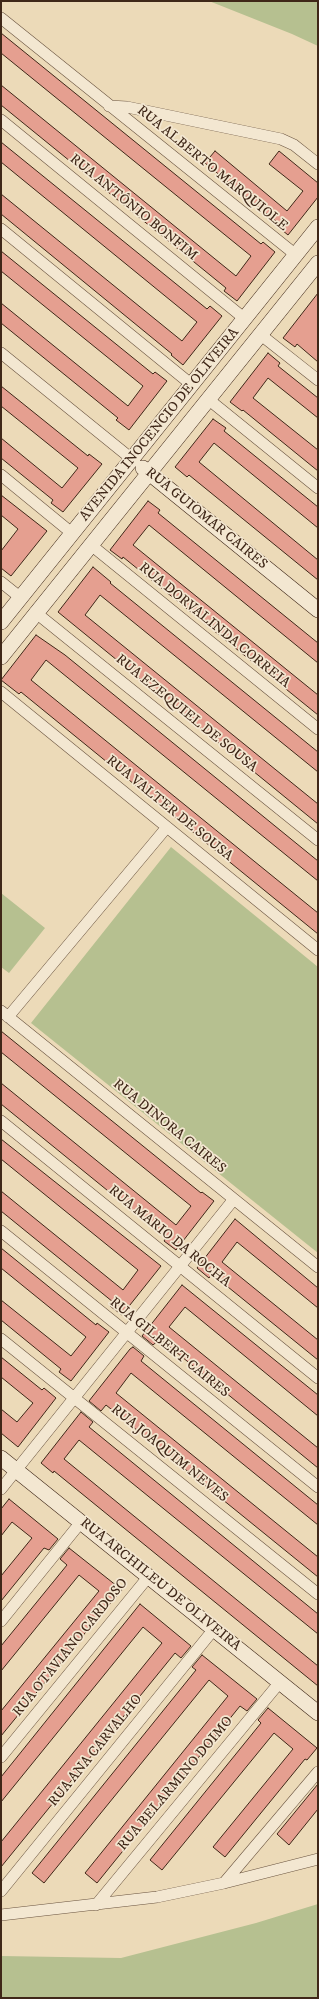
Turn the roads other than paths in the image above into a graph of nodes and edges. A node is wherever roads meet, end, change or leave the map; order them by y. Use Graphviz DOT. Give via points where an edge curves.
graph roads {
  1 [pos="1,18"];
  2 [pos="110,106"];
  3 [pos="1,120"];
  4 [pos="318,164"];
  5 [pos="318,227"];
  6 [pos="1,229"];
  7 [pos="296,255"];
  8 [pos="317,267"];
  9 [pos="245,319"];
  10 [pos="261,335"];
  11 [pos="1,353"];
  12 [pos="318,380"];
  13 [pos="192,385"];
  14 [pos="208,399"];
  15 [pos="133,460"];
  16 [pos="150,474"];
  17 [pos="1,475"];
  18 [pos="318,488"];
  19 [pos="73,534"];
  20 [pos="91,545"];
  21 [pos="1,582"];
  22 [pos="21,598"];
  23 [pos="318,610"];
  24 [pos="35,612"];
  25 [pos="1,622"];
  26 [pos="1,657"];
  27 [pos="1,692"];
  28 [pos="318,729"];
  29 [pos="167,827"];
  30 [pos="318,840"];
  31 [pos="318,950"];
  32 [pos="5,1014"];
  33 [pos="1,1121"];
  34 [pos="234,1199"];
  35 [pos="1,1231"];
  36 [pos="181,1266"];
  37 [pos="318,1267"];
  38 [pos="127,1333"];
  39 [pos="1,1338"];
  40 [pos="318,1378"];
  41 [pos="75,1398"];
  42 [pos="1,1458"];
  43 [pos="16,1470"];
  44 [pos="318,1487"];
  45 [pos="1,1489"];
  46 [pos="81,1522"];
  47 [pos="149,1576"];
  48 [pos="318,1594"];
  49 [pos="1,1621"];
  50 [pos="214,1629"];
  51 [pos="280,1682"];
  52 [pos="318,1713"];
  53 [pos="1,1757"];
  54 [pos="318,1772"];
  55 [pos="318,1859"];
  56 [pos="224,1883"];
  57 [pos="1,1891"];
  58 [pos="96,1905"];
  59 [pos="1,1916"];
  1 -- 2 [label="street, RUA ALBERTO MARQUIOLE"];
  2 -- 4 [label="street, RUA ALBERTO MARQUIOLE" via="127,107 281,139 294,145"];
  2 -- 7 [label="street, RUA ALBERTO MARQUIOLE"];
  3 -- 9 [label="street, RUA ANTÔNIO BONFIM"];
  5 -- 7 [label="street, AVENIDA INOCENCIO DE OLIVEIRA"];
  6 -- 13 [label="street"];
  7 -- 9 [label="street, AVENIDA INOCENCIO DE OLIVEIRA"];
  8 -- 10 [label="street, AVENIDA INOCENCIO DE OLIVEIRA"];
  9 -- 13 [label="street, AVENIDA INOCENCIO DE OLIVEIRA"];
  10 -- 12 [label="street"];
  10 -- 14 [label="street, AVENIDA INOCENCIO DE OLIVEIRA"];
  11 -- 15 [label="street, RUA GUIOMAR CAIRES"];
  13 -- 15 [label="street, AVENIDA INOCENCIO DE OLIVEIRA"];
  14 -- 16 [label="street, AVENIDA INOCENCIO DE OLIVEIRA"];
  14 -- 18 [label="street"];
  15 -- 16 [label="street, RUA GUIOMAR CAIRES"];
  15 -- 19 [label="street, AVENIDA INOCENCIO DE OLIVEIRA"];
  16 -- 20 [label="street, AVENIDA INOCENCIO DE OLIVEIRA"];
  16 -- 23 [label="street, RUA GUIOMAR CAIRES"];
  17 -- 19 [label="street"];
  19 -- 22 [label="street, AVENIDA INOCENCIO DE OLIVEIRA"];
  20 -- 24 [label="street, AVENIDA INOCENCIO DE OLIVEIRA"];
  20 -- 28 [label="street, RUA DORVALINDA CORREIA"];
  21 -- 22 [label="street"];
  22 -- 25 [label="street, AVENIDA INOCENCIO DE OLIVEIRA"];
  24 -- 26 [label="street, AVENIDA INOCENCIO DE OLIVEIRA"];
  24 -- 30 [label="street, RUA EZEQUIEL DE SOUSA"];
  27 -- 29 [label="street, RUA VALTER DE SOUSA"];
  29 -- 31 [label="street, RUA VALTER DE SOUSA"];
  29 -- 32 [label="street"];
  32 -- 34 [label="street, RUA DINORA CAIRES"];
  33 -- 36 [label="street, RUA MARIO DA ROCHA"];
  34 -- 36 [label="street"];
  34 -- 37 [label="street, RUA DINORA CAIRES"];
  35 -- 38 [label="street, RUA GILBERT CAIRES"];
  36 -- 38 [label="street"];
  36 -- 40 [label="street, RUA MARIO DA ROCHA"];
  38 -- 41 [label="street"];
  38 -- 44 [label="street, RUA GILBERT CAIRES"];
  39 -- 41 [label="street, RUA JOAQUIM NEVES"];
  41 -- 43 [label="street"];
  41 -- 48 [label="street, RUA JOAQUIM NEVES"];
  42 -- 43 [label="street, RUA ARCHILEU DE OLIVEIRA"];
  43 -- 45 [label="street"];
  43 -- 46 [label="street, RUA ARCHILEU DE OLIVEIRA"];
  46 -- 47 [label="street, RUA ARCHILEU DE OLIVEIRA"];
  46 -- 49 [label="street"];
  47 -- 50 [label="street, RUA ARCHILEU DE OLIVEIRA"];
  47 -- 53 [label="street, RUA OTAVIANO CARDOSO"];
  50 -- 51 [label="street, RUA ARCHILEU DE OLIVEIRA"];
  50 -- 57 [label="street, RUA ANA CARVALHO"];
  51 -- 52 [label="street, RUA ARCHILEU DE OLIVEIRA"];
  51 -- 58 [label="street, RUA BELARMINO DOIMO"];
  54 -- 56 [label="street"];
  55 -- 56 [label="street"];
  56 -- 58 [label="street"];
  58 -- 59 [label="street"];
}
